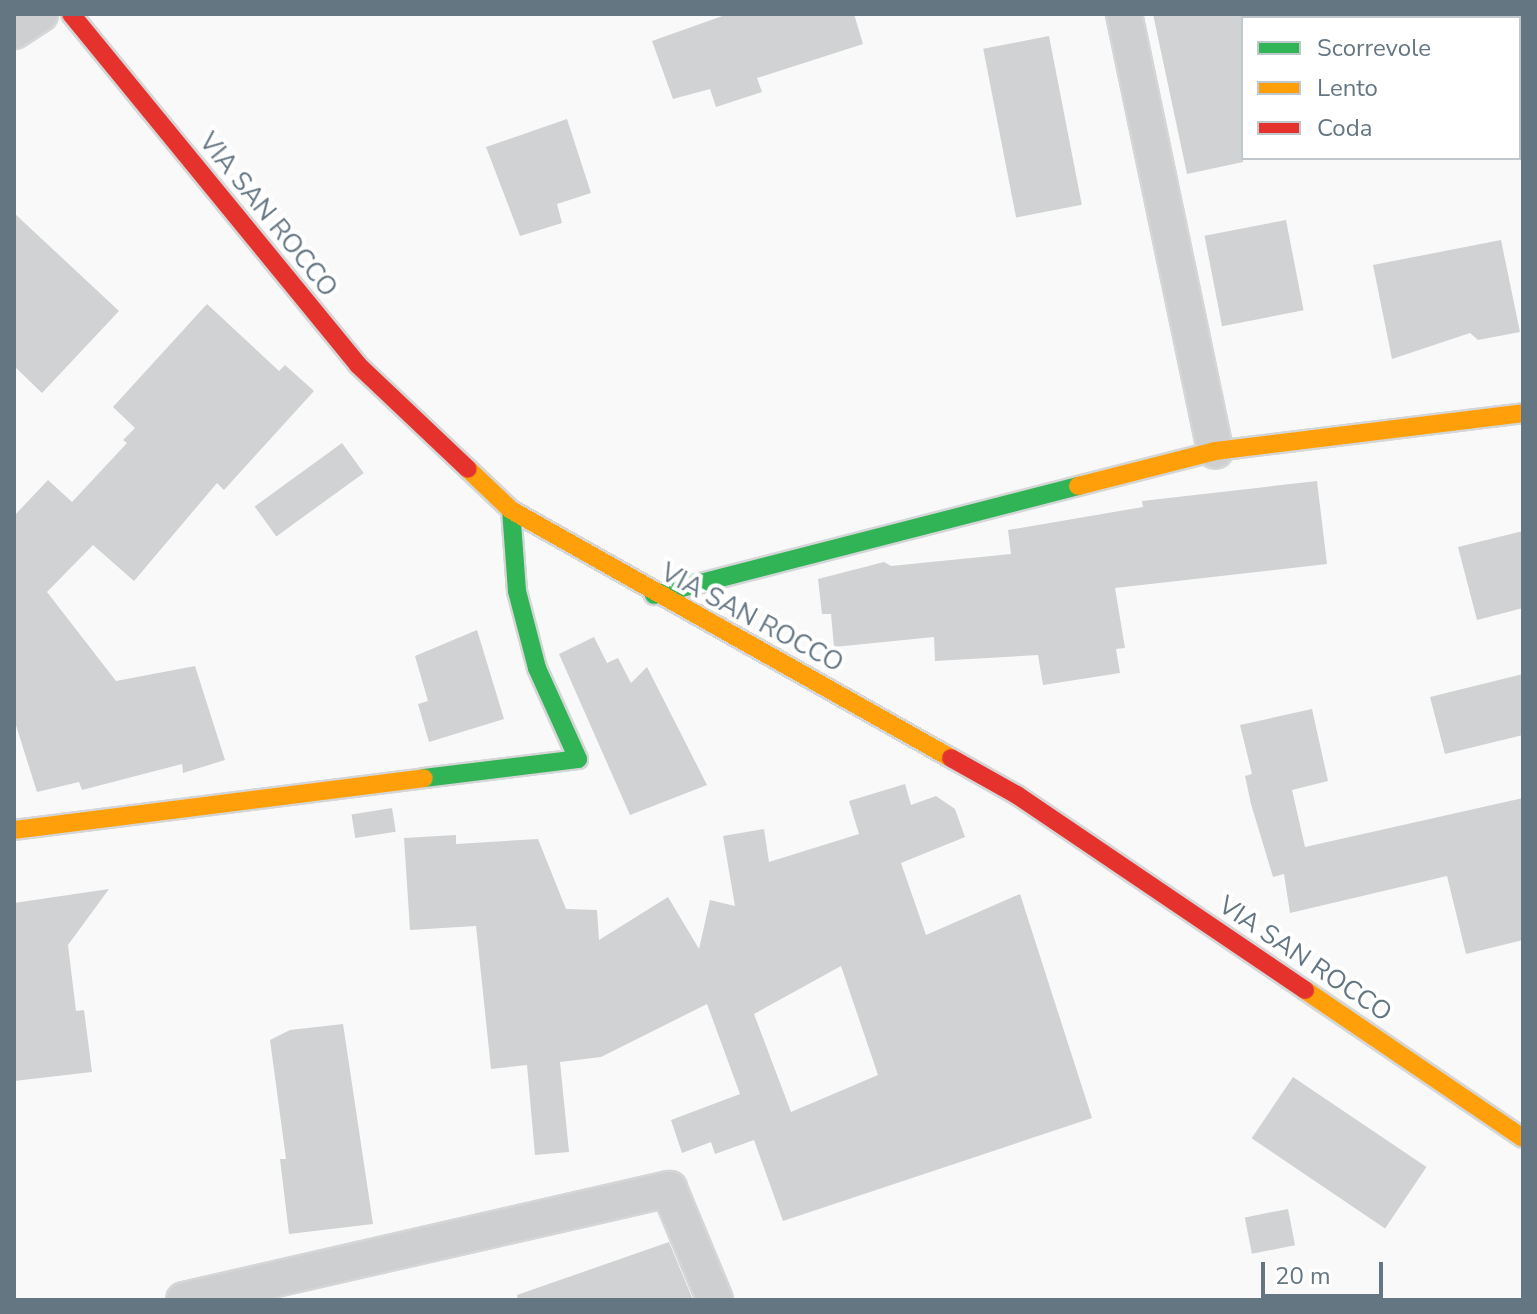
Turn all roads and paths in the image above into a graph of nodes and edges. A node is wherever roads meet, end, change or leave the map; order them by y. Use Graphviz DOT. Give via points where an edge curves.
graph roads {
  1 [pos="40,14"];
  2 [pos="71,14"];
  3 [pos="1124,14"];
  4 [pos="14,31"];
  5 [pos="1523,413"];
  6 [pos="1215,451"];
  7 [pos="511,510"];
  8 [pos="654,595"];
  9 [pos="14,830"];
  10 [pos="1523,1138"];
  11 [pos="184,1300"];
  12 [pos="715,1300"];
  1 -- 4 [label="street"];
  2 -- 7 [label="street, VIA SAN ROCCO" via="358,365"];
  3 -- 6 [label="street"];
  5 -- 6 [label="street"];
  6 -- 8 [label="street"];
  7 -- 8 [label="street, VIA SAN ROCCO"];
  7 -- 9 [label="street" via="517,591 537,668 578,759"];
  8 -- 10 [label="street, VIA SAN ROCCO" via="1017,795"];
  11 -- 12 [label="street" via="669,1189"];
}
